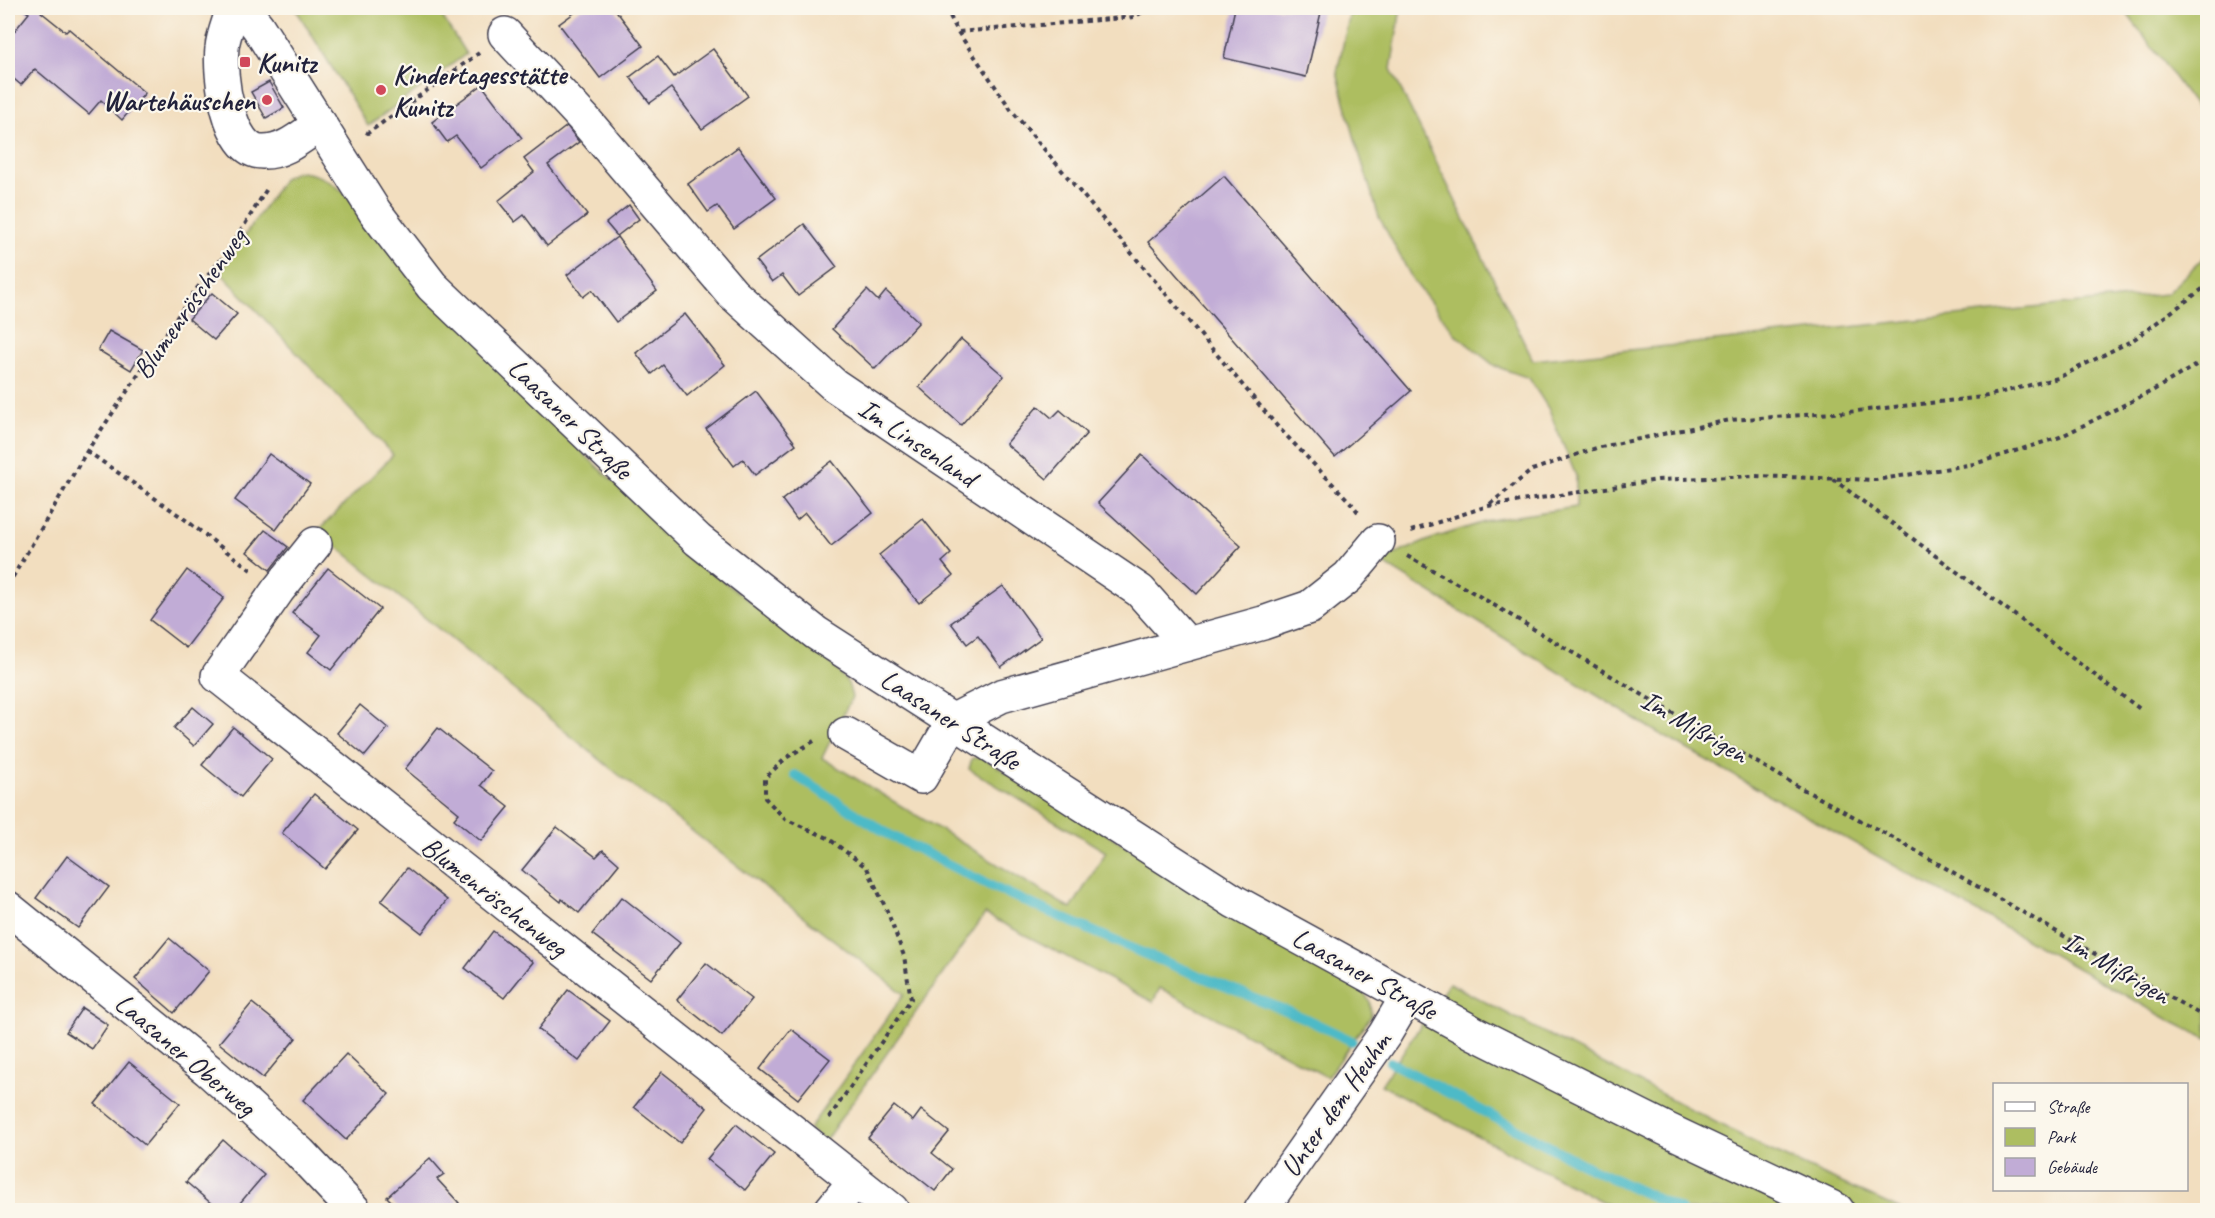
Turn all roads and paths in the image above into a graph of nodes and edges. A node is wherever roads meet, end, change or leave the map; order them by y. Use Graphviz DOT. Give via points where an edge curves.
graph roads {
  1 [pos="233,8"];
  2 [pos="243,8"];
  3 [pos="946,8"];
  4 [pos="1149,8"];
  5 [pos="958,32"];
  6 [pos="505,33"];
  7 [pos="320,124"];
  8 [pos="368,134"];
  9 [pos="280,150"];
  10 [pos="2208,285"];
  11 [pos="2208,358"];
  12 [pos="87,451"];
  13 [pos="1833,479"];
  14 [pos="1352,504"];
  15 [pos="1488,506"];
  16 [pos="1378,541"];
  17 [pos="315,544"];
  18 [pos="8,585"];
  19 [pos="278,590"];
  20 [pos="1187,644"];
  21 [pos="2140,709"];
  22 [pos="954,720"];
  23 [pos="846,734"];
  24 [pos="8,909"];
  25 [pos="1407,997"];
  26 [pos="2208,1019"];
  27 [pos="810,1146"];
  28 [pos="855,1180"];
  29 [pos="354,1210"];
  30 [pos="831,1210"];
  31 [pos="892,1210"];
  32 [pos="1261,1210"];
  33 [pos="1837,1210"];
  1 -- 9 [label="street" via="222,47 231,124 243,144 260,153"];
  2 -- 7 [label="street, Laasaner Straße"];
  3 -- 5 [label="path"];
  4 -- 5 [label="path" via="1134,17"];
  5 -- 14 [label="path" via="1012,111 1277,426"];
  6 -- 8 [label="path"];
  6 -- 20 [label="street, Im Linsenland" via="732,293 834,385 1140,591"];
  7 -- 9 [label="street"];
  7 -- 22 [label="street, Laasaner Straße" via="375,212 432,286 698,540 816,633"];
  9 -- 12 [label="path, Blumenröschenweg" via="272,180 255,210 173,322"];
  10 -- 15 [label="path" via="2133,340 2058,378 1983,397 1730,420 1596,448 1532,470"];
  11 -- 13 [label="path" via="2152,392 2060,437 1974,464 1876,480"];
  12 -- 18 [label="path, Blumenröschenweg"];
  12 -- 19 [label="path"];
  13 -- 15 [label="path" via="1755,476 1658,480"];
  13 -- 21 [label="path"];
  15 -- 16 [label="path"];
  16 -- 20 [label="street" via="1348,577 1310,607"];
  16 -- 26 [label="path, Im Mißrigen"];
  17 -- 19 [label="street, Blumenröschenweg"];
  19 -- 27 [label="street, Blumenröschenweg" via="218,676"];
  20 -- 22 [label="street" via="1001,696"];
  22 -- 23 [label="street" via="921,777"];
  22 -- 25 [label="street, Laasaner Straße" via="1235,902"];
  23 -- 27 [label="path" via="821,738 786,758 765,778 765,798 784,819 828,838 867,868 904,956 911,999"];
  24 -- 29 [label="street, Laasaner Oberweg" via="208,1070 300,1153"];
  25 -- 32 [label="street, Unter dem Heuhm"];
  25 -- 33 [label="street, Laasaner Straße" via="1666,1129"];
  27 -- 28 [label="street, Blumenröschenweg"];
  28 -- 30 [label="street"];
  28 -- 31 [label="street, Blumenröschenweg"];
}
